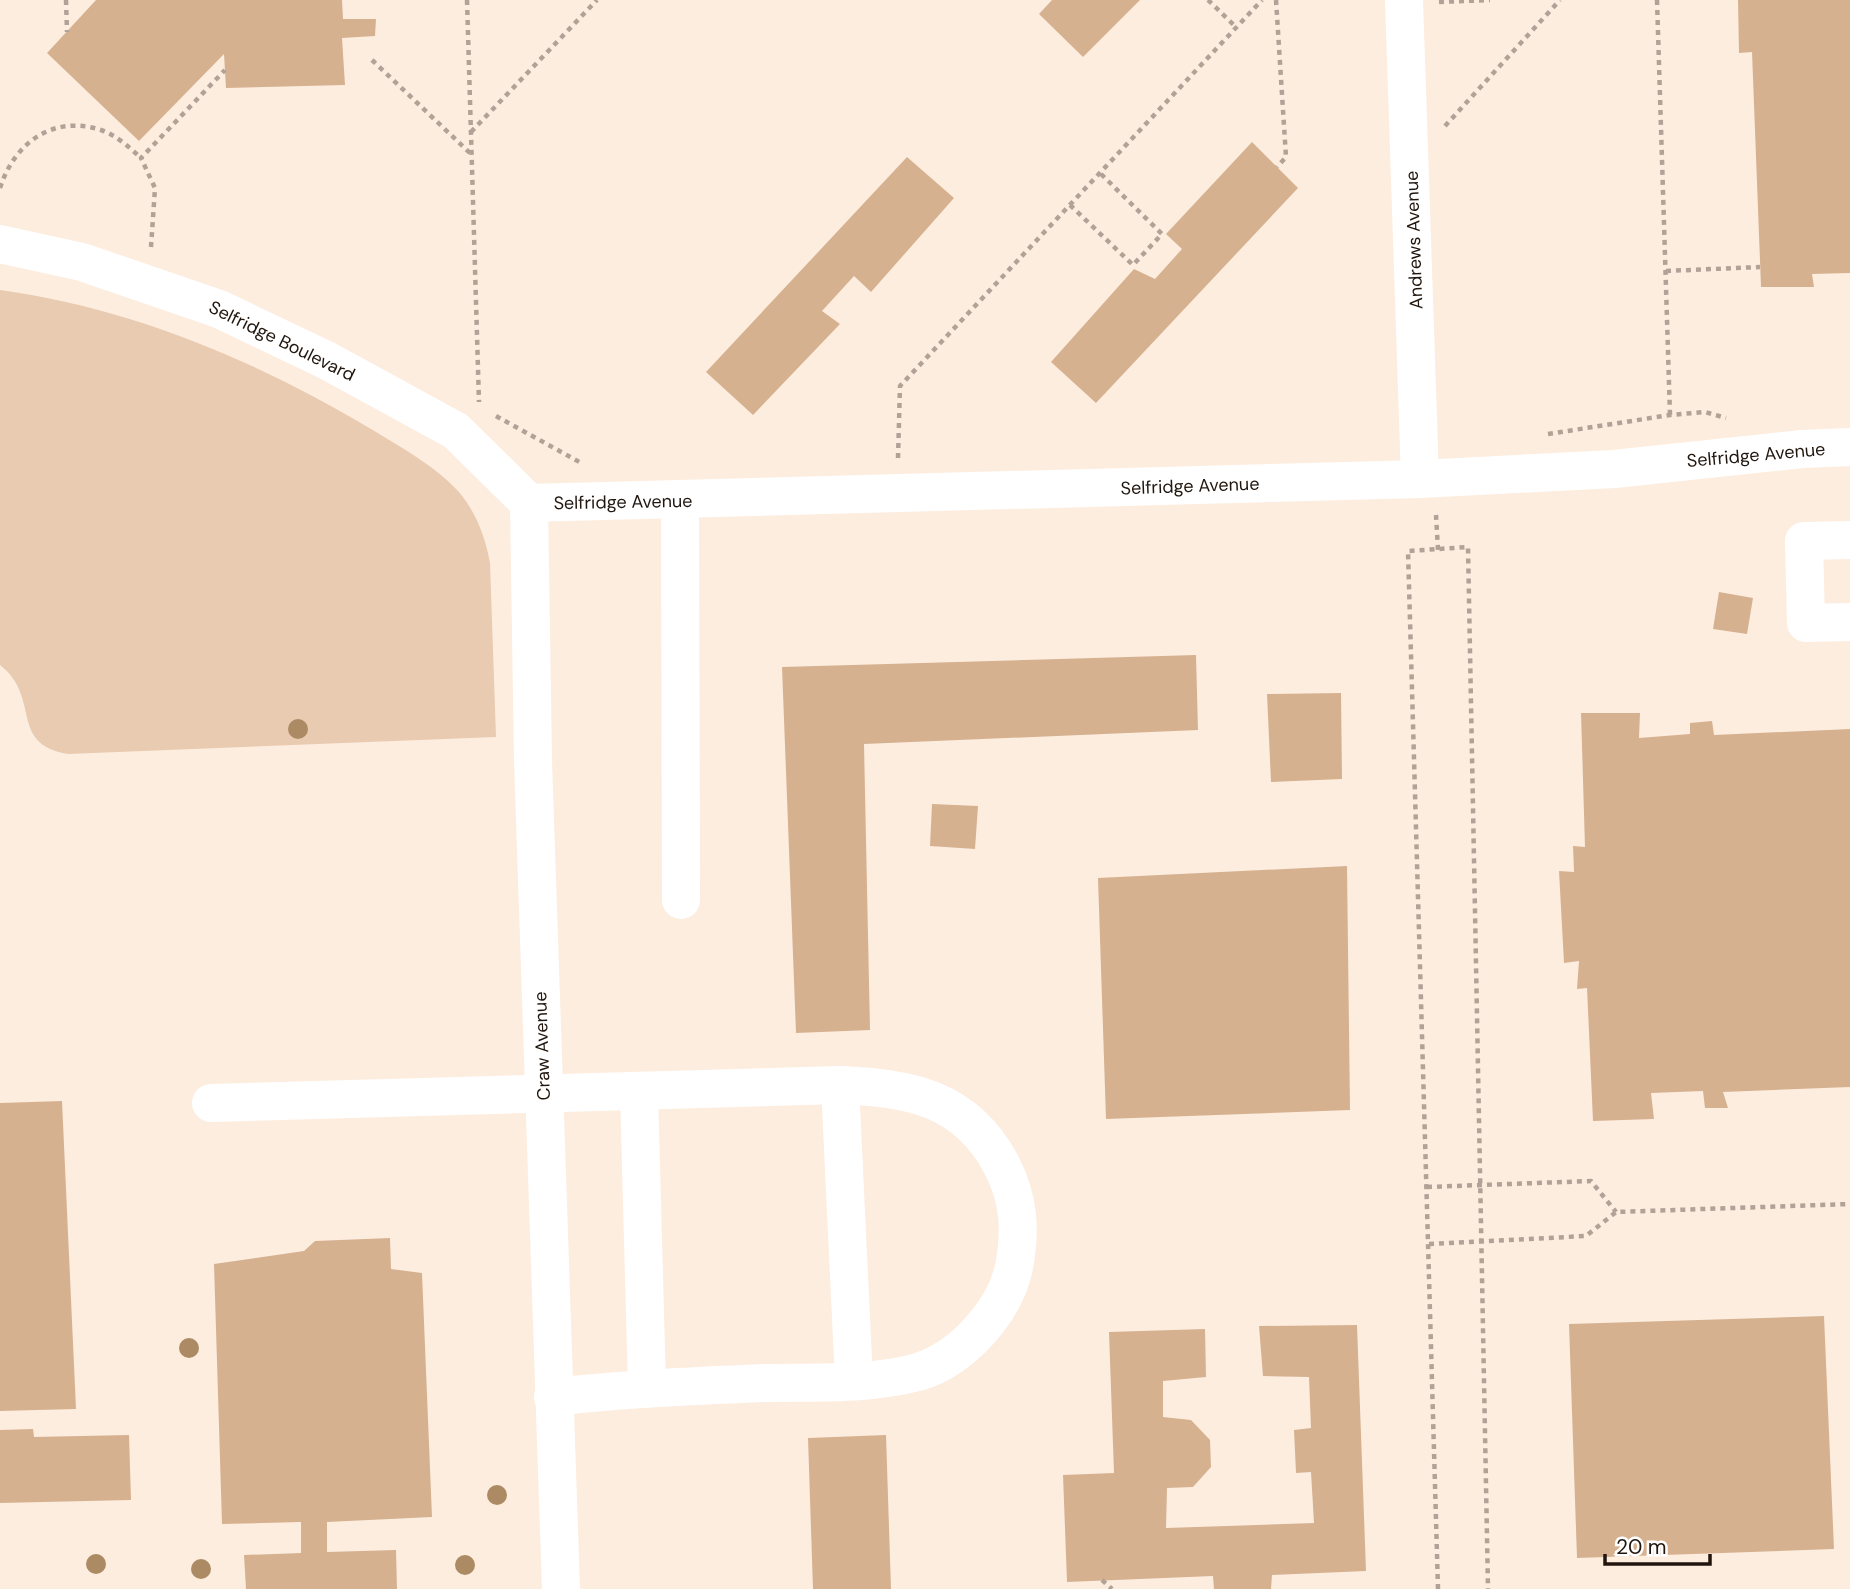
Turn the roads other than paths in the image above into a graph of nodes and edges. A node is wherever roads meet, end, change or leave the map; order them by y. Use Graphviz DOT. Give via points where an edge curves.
graph roads {
  1 [pos="1404,2"];
  2 [pos="0,244"];
  3 [pos="1850,447"];
  4 [pos="1420,479"];
  5 [pos="680,502"];
  6 [pos="529,503"];
  7 [pos="1850,540"];
  8 [pos="1850,622"];
  9 [pos="681,900"];
  10 [pos="840,1085"];
  11 [pos="639,1093"];
  12 [pos="544,1094"];
  13 [pos="211,1103"];
  14 [pos="854,1381"];
  15 [pos="647,1387"];
  16 [pos="553,1397"];
  17 [pos="561,1589"];
  1 -- 4 [label="street, Andrews Avenue"];
  2 -- 6 [label="street, Selfridge Boulevard" via="82,262 219,309 327,360 456,432"];
  3 -- 4 [label="street, Selfridge Avenue" via="1614,469"];
  4 -- 5 [label="street, Selfridge Avenue"];
  5 -- 6 [label="street, Selfridge Avenue"];
  5 -- 9 [label="street"];
  6 -- 12 [label="street, Craw Avenue"];
  7 -- 8 [label="street" via="1804,541 1806,623"];
  10 -- 11 [label="street"];
  10 -- 14 [label="street"];
  10 -- 14 [label="street" via="931,1097 961,1115 1001,1162 1016,1197 1020,1237 1012,1276 997,1309 970,1343 920,1371"];
  11 -- 12 [label="street"];
  11 -- 15 [label="street"];
  12 -- 13 [label="street"];
  12 -- 16 [label="street, Craw Avenue"];
  14 -- 15 [label="street"];
  15 -- 16 [label="street"];
  16 -- 17 [label="street, Craw Avenue"];
}
